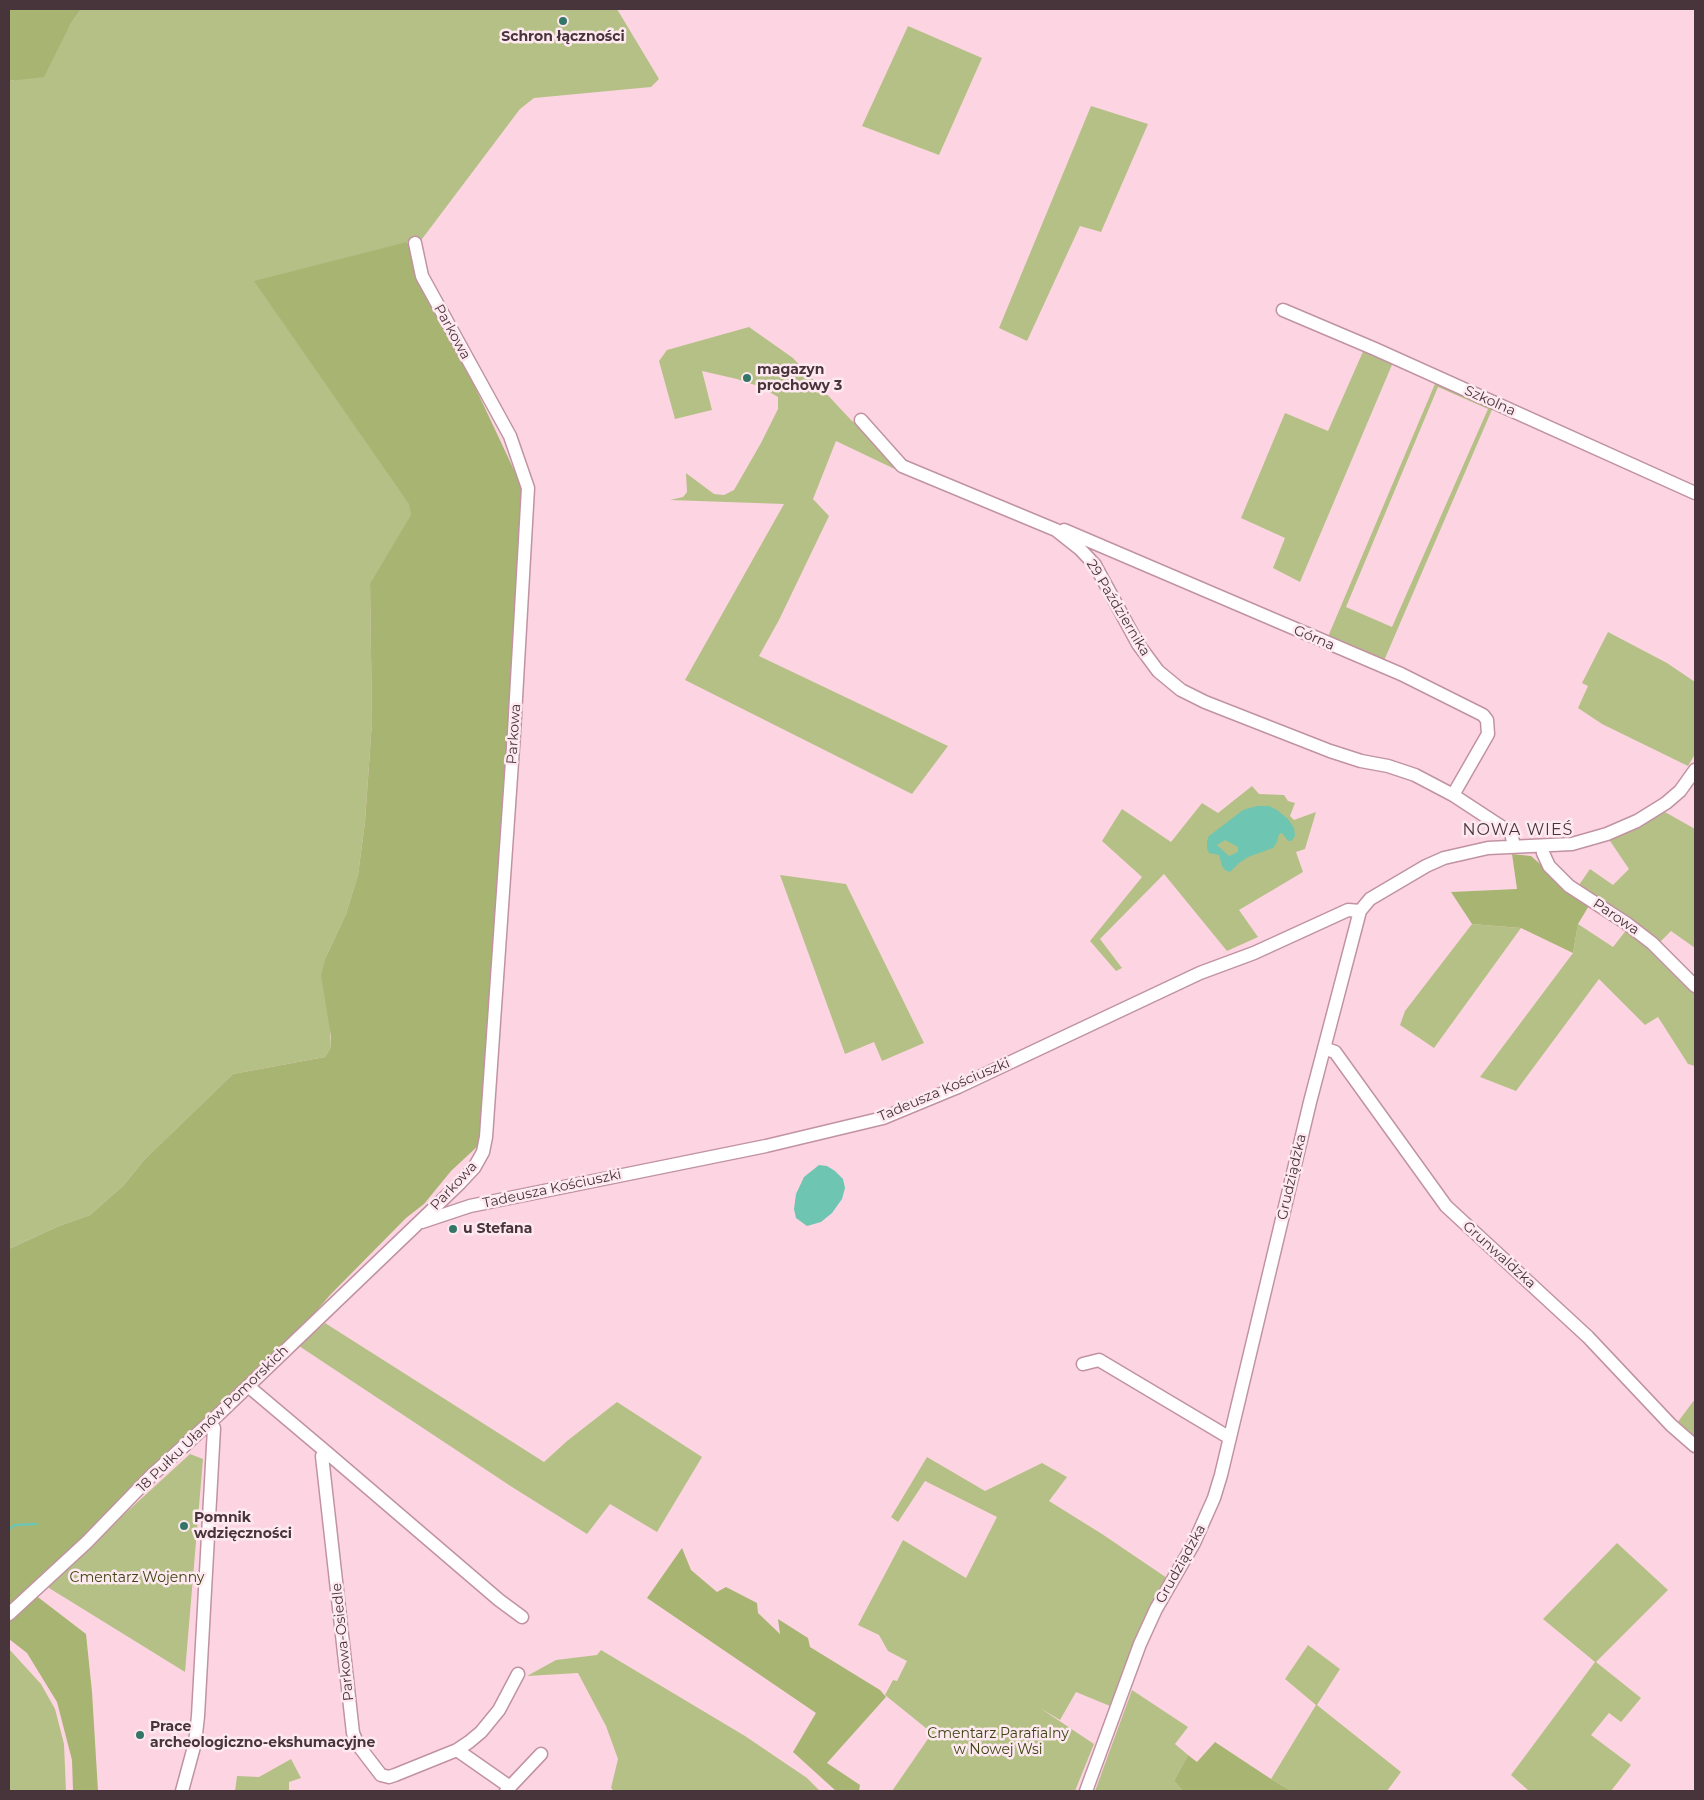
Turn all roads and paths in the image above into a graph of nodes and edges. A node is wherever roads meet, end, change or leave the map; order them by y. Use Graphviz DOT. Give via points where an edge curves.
graph roads {
  1 [pos="415,243"];
  2 [pos="1283,310"];
  3 [pos="861,420"];
  4 [pos="1695,493"];
  5 [pos="1059,533"];
  6 [pos="1695,770"];
  7 [pos="1453,795"];
  8 [pos="1514,846"];
  9 [pos="1542,846"];
  10 [pos="1360,911"];
  11 [pos="1695,986"];
  12 [pos="1324,1048"];
  13 [pos="417,1223"];
  14 [pos="1083,1364"];
  15 [pos="248,1386"];
  16 [pos="210,1423"];
  17 [pos="1230,1438"];
  18 [pos="1695,1446"];
  19 [pos="325,1451"];
  20 [pos="9,1614"];
  21 [pos="522,1617"];
  22 [pos="518,1674"];
  23 [pos="457,1750"];
  24 [pos="541,1754"];
  25 [pos="508,1789"];
  26 [pos="182,1791"];
  27 [pos="1086,1791"];
  1 -- 13 [label="street, Parkowa" via="422,276 510,436 528,488 486,1137 483,1152 474,1168"];
  2 -- 4 [label="street, Szkolna"];
  3 -- 5 [label="street, 29 Października" via="902,466"];
  5 -- 7 [label="street, 29 Października" via="1095,566 1138,644 1158,671 1180,690 1330,751 1415,775"];
  5 -- 7 [label="street, Górna" via="1064,530 1401,674 1483,715 1487,720 1488,734"];
  6 -- 9 [label="street" via="1680,791 1637,821 1572,844"];
  7 -- 8 [label="street, 29 Października" via="1511,834"];
  8 -- 9 [label="street"];
  8 -- 10 [label="street" via="1462,853 1426,866 1370,899"];
  9 -- 11 [label="street, Parowa" via="1549,866 1569,886 1652,943"];
  10 -- 12 [label="street, Grudziądzka"];
  10 -- 13 [label="street, Tadeusza Kościuszki" via="1348,910 1254,953 1200,973 958,1087 883,1118 766,1146 470,1206"];
  12 -- 17 [label="street, Grudziądzka"];
  12 -- 18 [label="street, Grunwaldzka" via="1335,1052 1446,1206 1588,1336 1671,1425"];
  13 -- 15 [label="street, 18 Pułku Ułanów Pomorskich"];
  14 -- 17 [label="street" via="1099,1360"];
  15 -- 16 [label="street, 18 Pułku Ułanów Pomorskich"];
  15 -- 19 [label="street"];
  16 -- 20 [label="street, 18 Pułku Ułanów Pomorskich"];
  16 -- 26 [label="street" via="214,1428 198,1716"];
  17 -- 27 [label="street, Grudziądzka" via="1211,1506 1140,1644"];
  19 -- 21 [label="street"];
  19 -- 23 [label="street, Parkowa-Osiedle" via="323,1466 355,1739 381,1775 389,1777"];
  22 -- 23 [label="street, Parkowa-Osiedle" via="499,1710 475,1737"];
  23 -- 25 [label="street"];
  24 -- 25 [label="street"];
}
